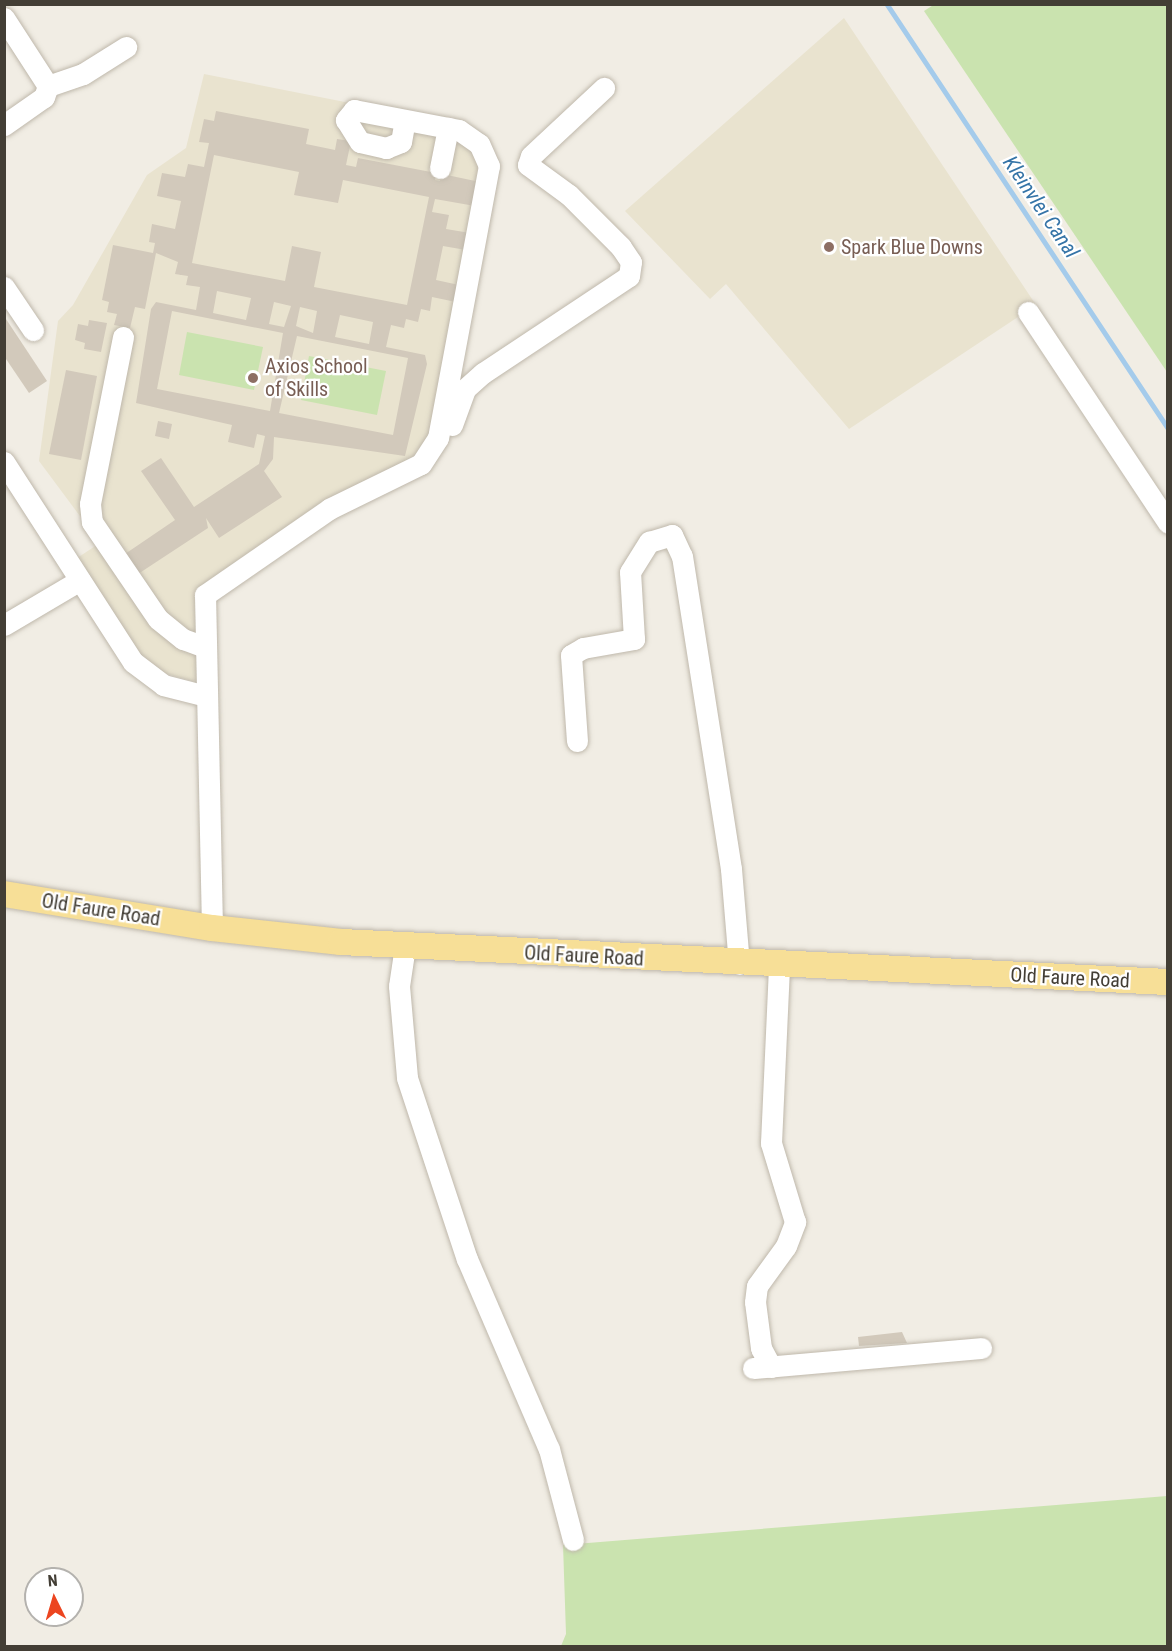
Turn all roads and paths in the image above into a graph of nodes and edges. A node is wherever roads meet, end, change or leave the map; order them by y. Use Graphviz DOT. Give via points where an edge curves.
graph roads {
  1 [pos="4,18"];
  2 [pos="126,47"];
  3 [pos="48,86"];
  4 [pos="604,88"];
  5 [pos="405,120"];
  6 [pos="4,125"];
  7 [pos="448,128"];
  8 [pos="440,168"];
  9 [pos="4,286"];
  10 [pos="1028,312"];
  11 [pos="33,330"];
  12 [pos="123,337"];
  13 [pos="4,462"];
  14 [pos="1167,524"];
  15 [pos="80,580"];
  16 [pos="4,625"];
  17 [pos="205,647"];
  18 [pos="206,696"];
  19 [pos="578,741"];
  20 [pos="4,894"];
  21 [pos="212,928"];
  22 [pos="405,946"];
  23 [pos="740,964"];
  24 [pos="779,965"];
  25 [pos="1167,982"];
  26 [pos="981,1348"];
  27 [pos="573,1540"];
  1 -- 3 [label="street"];
  2 -- 3 [label="street" via="83,74"];
  3 -- 6 [label="street" via="44,97"];
  4 -- 18 [label="street" via="531,156 528,165 569,195 621,247 631,262 629,276 465,389 444,456 429,473 322,528 229,590 216,608 216,669"];
  5 -- 7 [label="street"];
  7 -- 8 [label="street"];
  7 -- 17 [label="street" via="479,144 490,174 435,446 415,468 329,509 211,588 204,601"];
  9 -- 11 [label="street"];
  10 -- 14 [label="street"];
  12 -- 17 [label="street" via="90,504 92,522 158,619 183,639"];
  13 -- 15 [label="street"];
  15 -- 16 [label="street"];
  15 -- 18 [label="street" via="112,635 148,677"];
  17 -- 18 [label="street"];
  18 -- 21 [label="street"];
  19 -- 23 [label="street" via="571,655 583,648 634,639 630,572 649,542 665,533 672,535 682,556 731,869"];
  20 -- 21 [label="main road, Old Faure Road"];
  21 -- 22 [label="main road, Old Faure Road"];
  22 -- 23 [label="main road, Old Faure Road"];
  22 -- 27 [label="street" via="399,986 407,1078 467,1259 549,1449"];
  23 -- 24 [label="main road, Old Faure Road"];
  24 -- 25 [label="main road, Old Faure Road"];
  24 -- 26 [label="street" via="771,1143 795,1222 786,1246 758,1286 755,1302 762,1367"];
}
